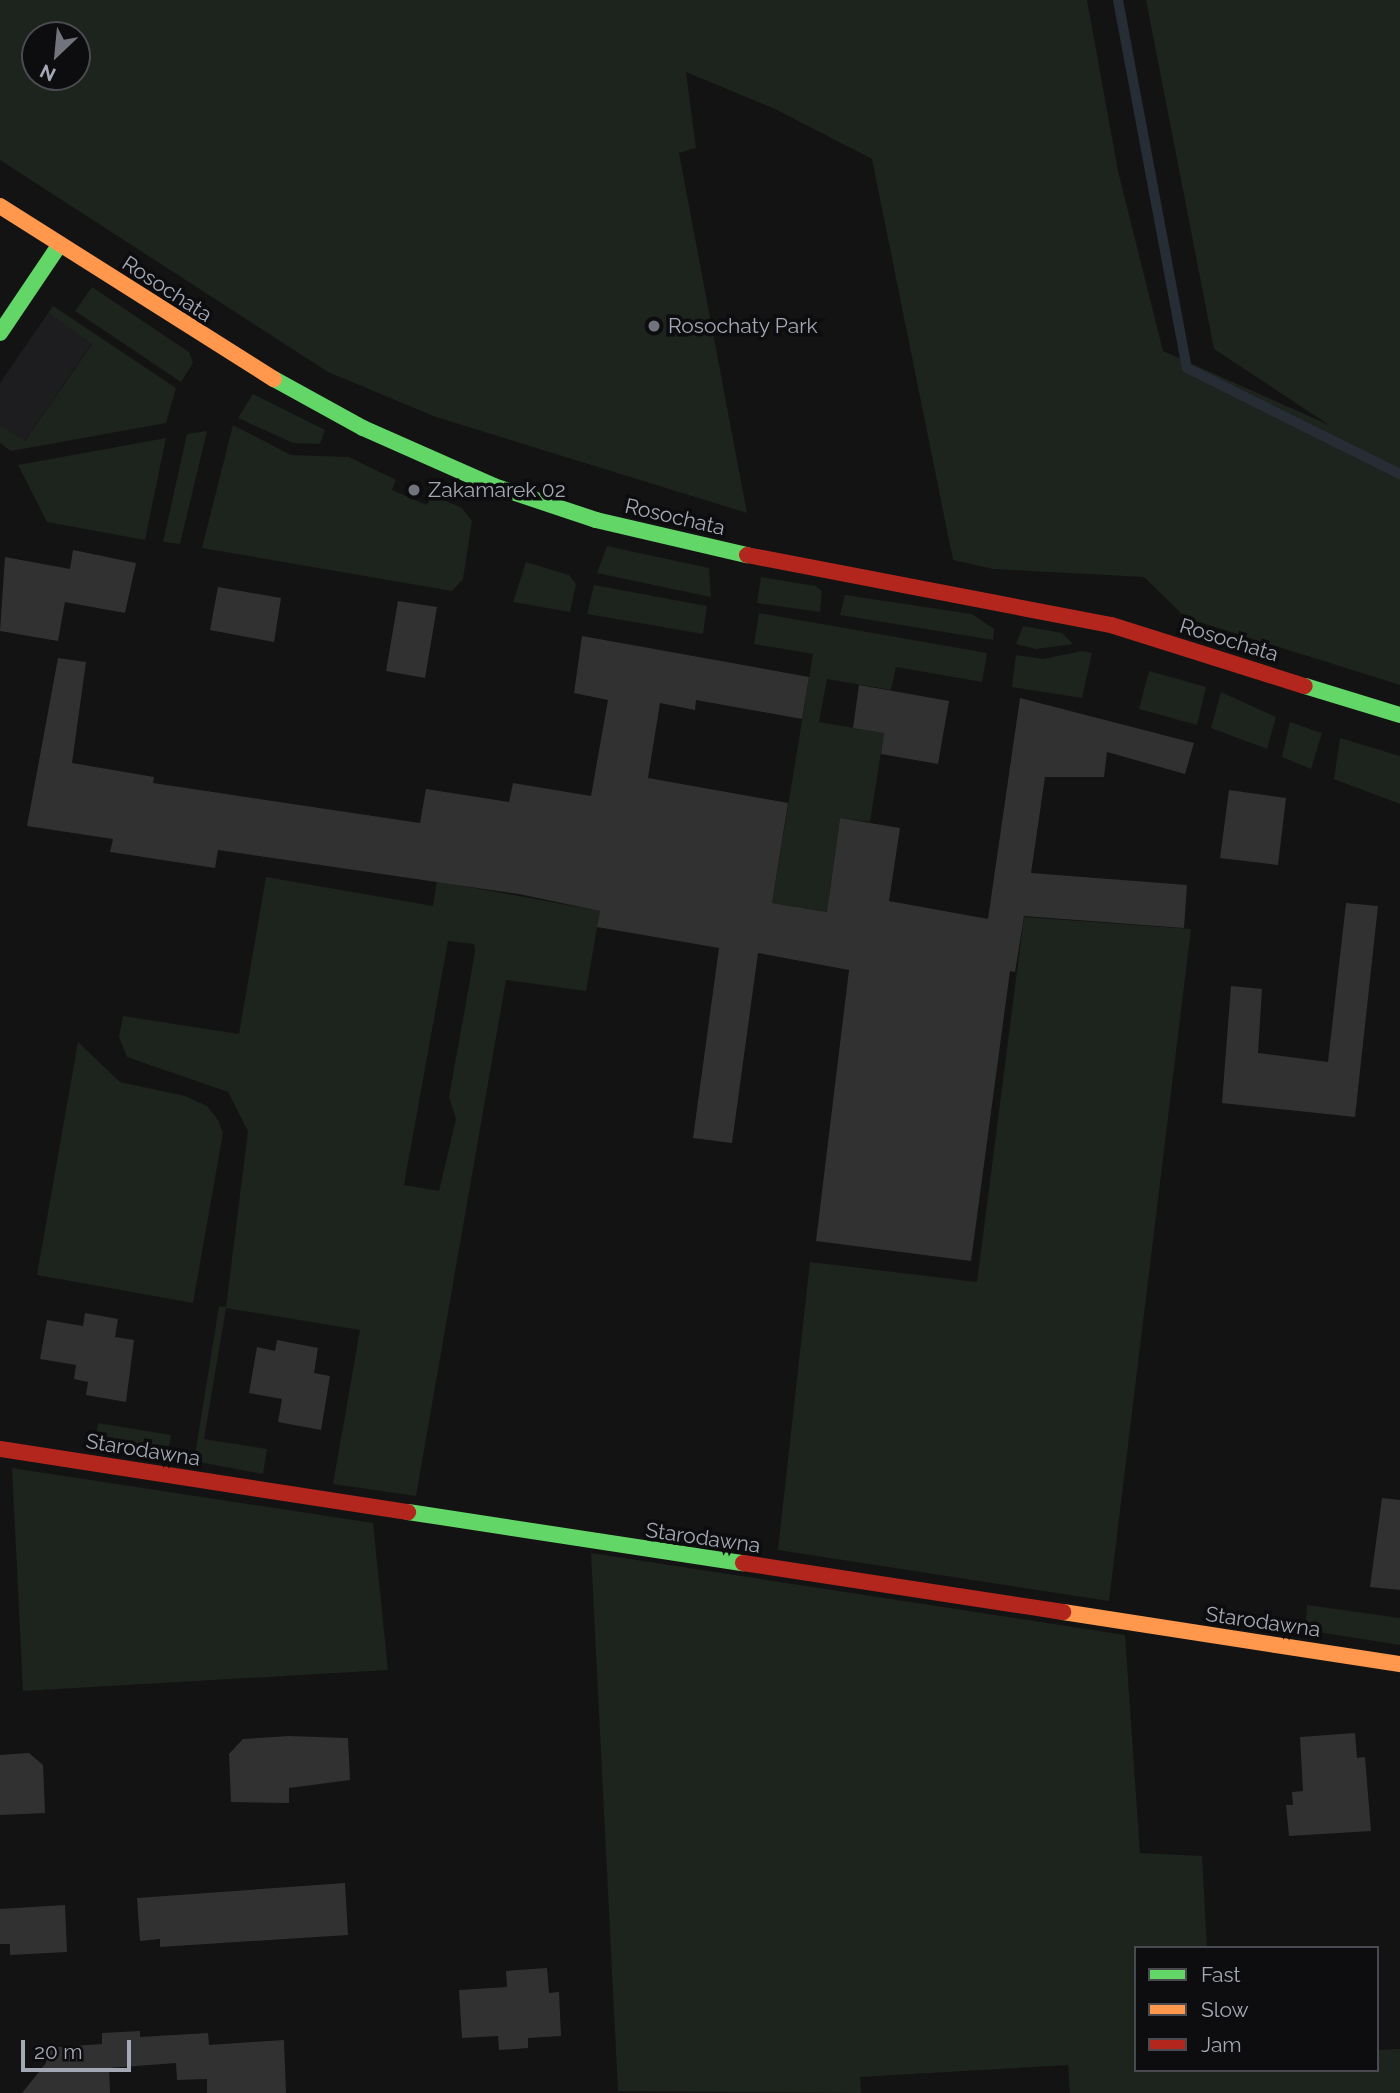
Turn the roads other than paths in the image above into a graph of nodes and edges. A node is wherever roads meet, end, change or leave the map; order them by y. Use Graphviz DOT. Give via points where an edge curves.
graph roads {
  1 [pos="0,206"];
  2 [pos="60,244"];
  3 [pos="0,333"];
  4 [pos="1400,715"];
  5 [pos="0,1449"];
  6 [pos="1400,1664"];
  1 -- 2 [label="street, Rosochata"];
  2 -- 3 [label="street"];
  2 -- 4 [label="street, Rosochata" via="314,403 532,499 734,552 1111,625"];
  5 -- 6 [label="street, Starodawna"];
}
